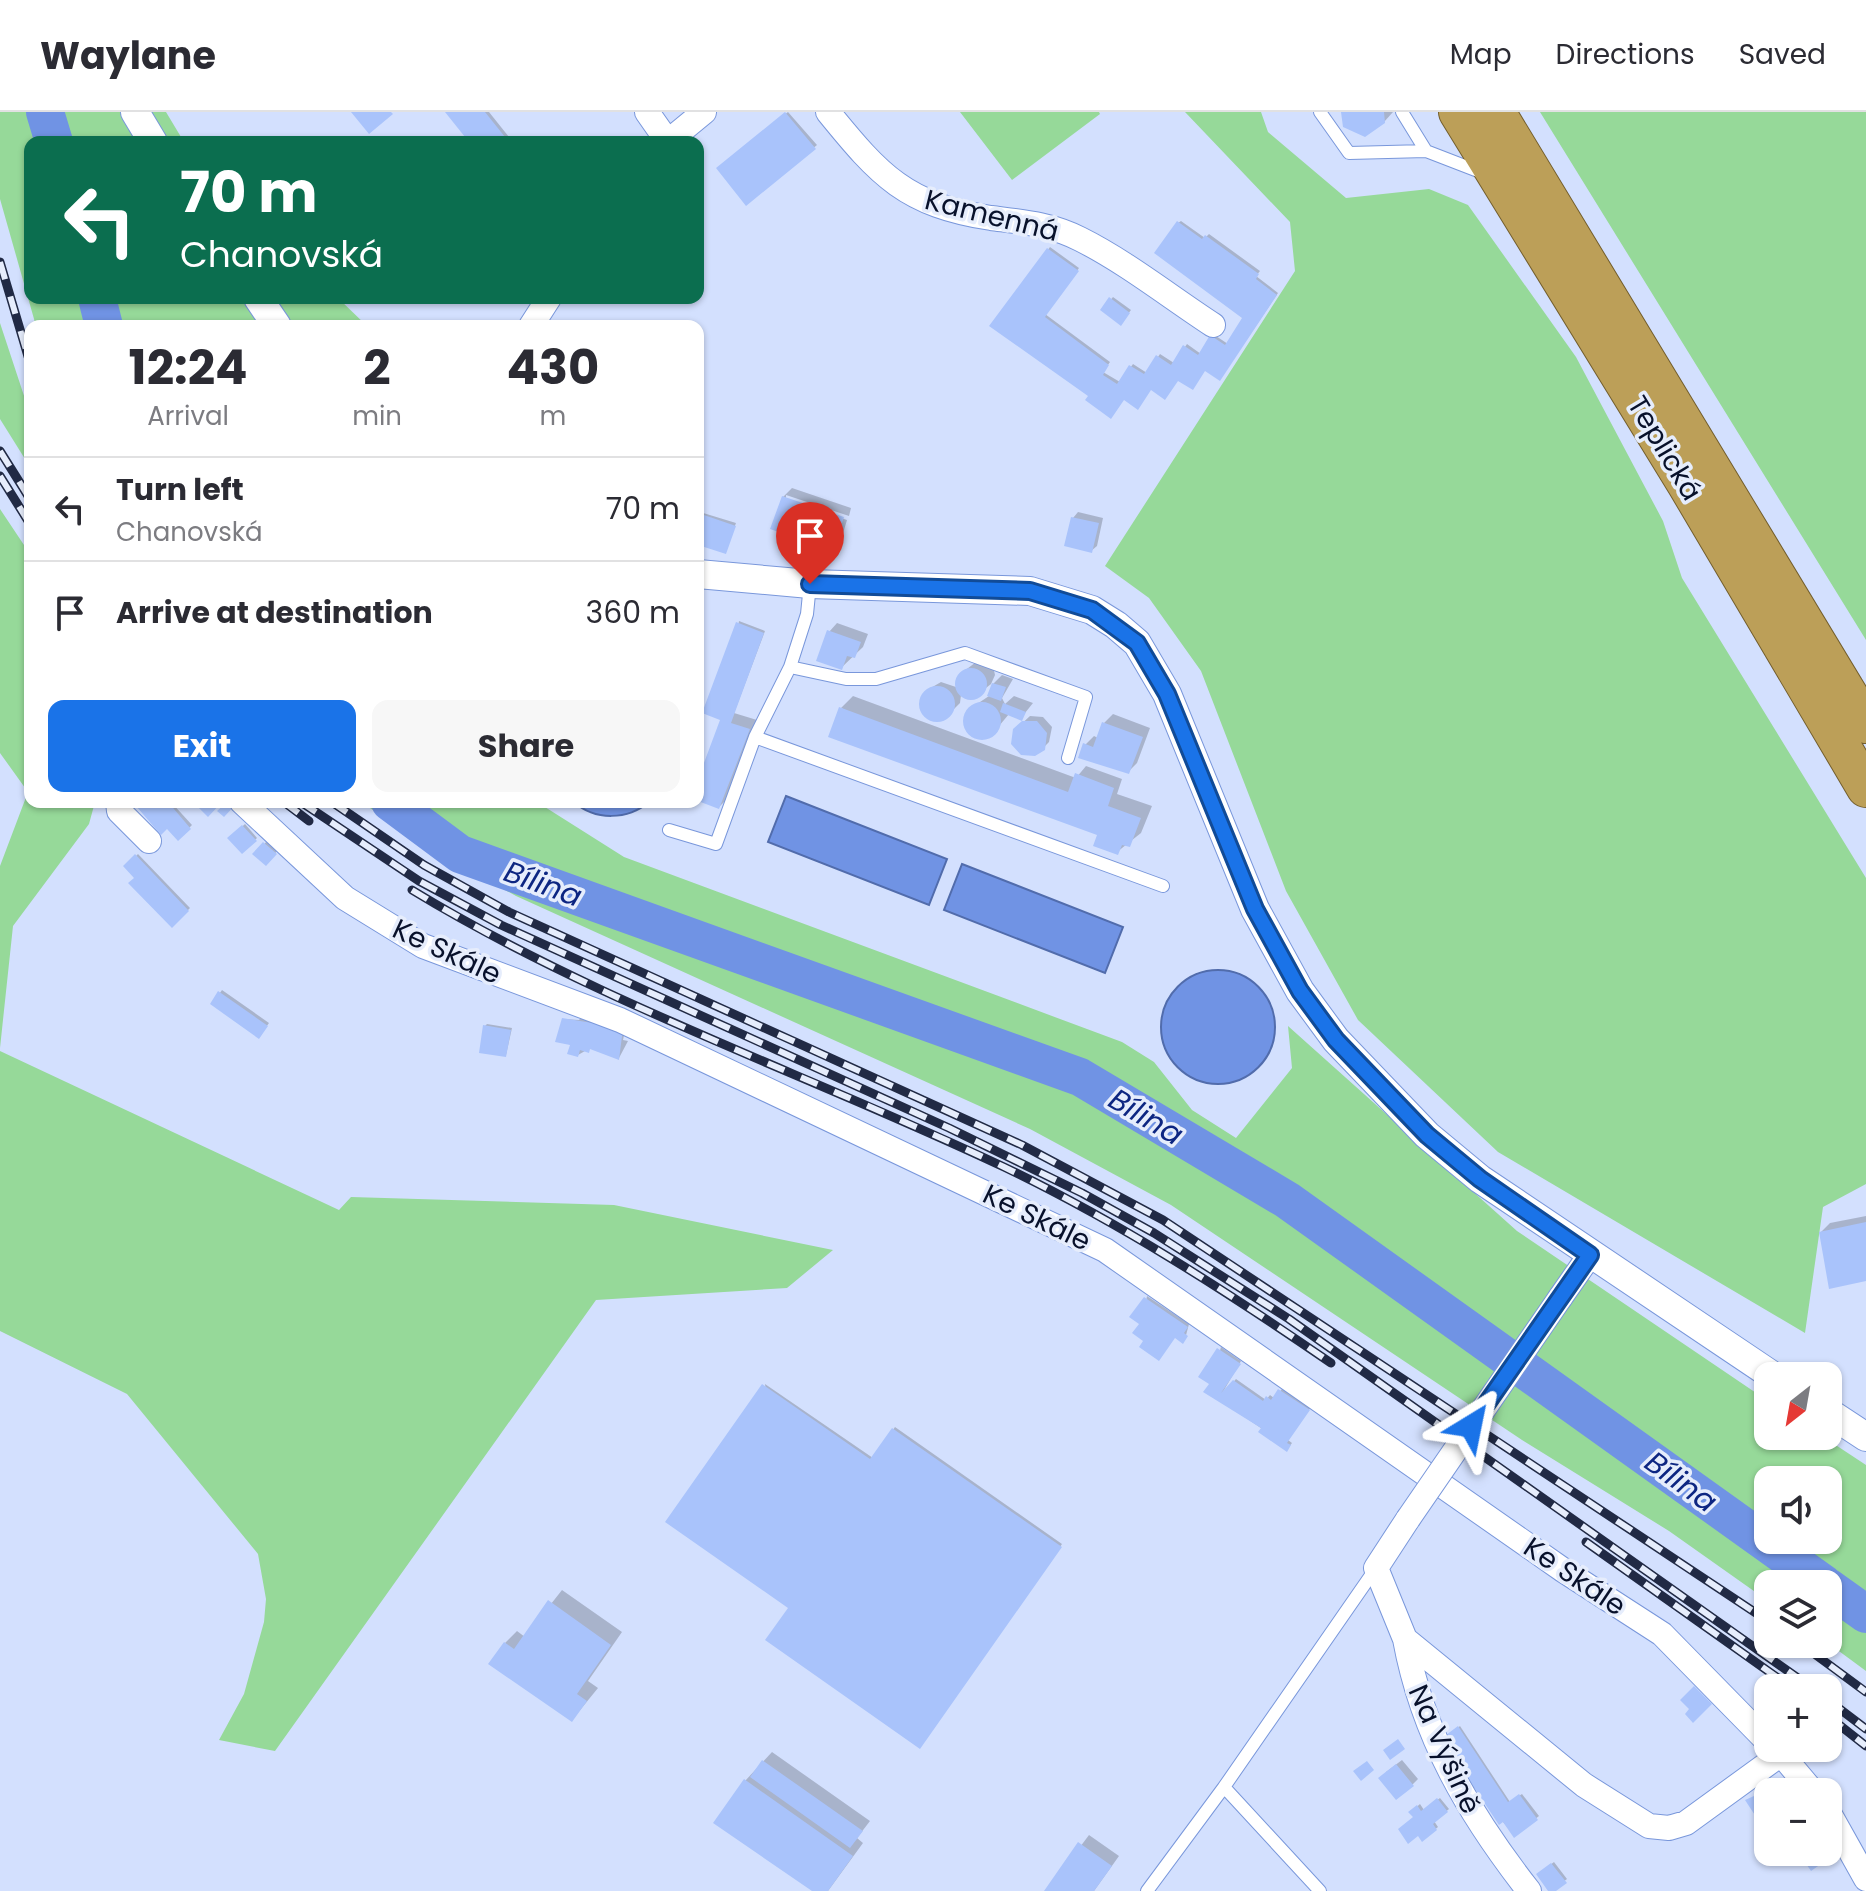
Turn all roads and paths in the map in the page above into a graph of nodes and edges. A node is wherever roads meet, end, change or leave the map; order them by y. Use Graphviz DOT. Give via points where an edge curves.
graph roads {
  1 [pos="135,112"];
  2 [pos="647,112"];
  3 [pos="704,112"];
  4 [pos="828,112"];
  5 [pos="1320,112"];
  6 [pos="1402,112"];
  7 [pos="1458,112"];
  8 [pos="1496,112"];
  9 [pos="149,136"];
  10 [pos="665,136"];
  11 [pos="675,136"];
  12 [pos="1426,151"];
  13 [pos="1502,180"];
  14 [pos="1213,325"];
  15 [pos="704,575"];
  16 [pos="810,584"];
  17 [pos="790,667"];
  18 [pos="1866,724"];
  19 [pos="755,737"];
  20 [pos="1068,758"];
  21 [pos="1866,788"];
  22 [pos="119,808"];
  23 [pos="248,808"];
  24 [pos="669,830"];
  25 [pos="149,841"];
  26 [pos="1163,886"];
  27 [pos="1590,1255"];
  28 [pos="1754,1363"];
  29 [pos="1842,1421"];
  30 [pos="1866,1437"];
  31 [pos="1376,1568"];
  32 [pos="1405,1639"];
  33 [pos="1754,1727"];
  34 [pos="1758,1762"];
  35 [pos="1787,1762"];
  36 [pos="1801,1778"];
  37 [pos="1224,1787"];
  38 [pos="1842,1836"];
  39 [pos="1866,1879"];
  40 [pos="1147,1891"];
  41 [pos="1320,1891"];
  42 [pos="1529,1891"];
  1 -- 9 [label="street"];
  2 -- 10 [label="street"];
  3 -- 11 [label="street"];
  4 -- 14 [label="street, Kamenná" via="874,169 913,195 951,211 1038,223 1080,239"];
  5 -- 12 [label="lane" via="1349,153"];
  6 -- 12 [label="lane"];
  7 -- 13 [label="highway, Teplická"];
  8 -- 18 [label="highway, Teplická"];
  12 -- 13 [label="lane"];
  13 -- 21 [label="highway, Teplická"];
  15 -- 16 [label="street"];
  16 -- 17 [label="lane" via="807,614"];
  16 -- 27 [label="street" via="1030,591 1092,610 1137,643 1167,694 1255,909 1300,991 1336,1040 1427,1135 1480,1179"];
  17 -- 19 [label="lane"];
  17 -- 20 [label="lane" via="846,679 876,679 965,653 1086,697"];
  19 -- 24 [label="lane" via="716,844"];
  19 -- 26 [label="lane"];
  22 -- 25 [label="street"];
  23 -- 33 [label="street, Ke Skále" via="345,898 423,946 620,1020 1105,1250 1662,1634"];
  27 -- 28 [label="street"];
  27 -- 31 [label="street, bridge"];
  29 -- 30 [label="street"];
  31 -- 32 [label="street"];
  31 -- 37 [label="lane"];
  32 -- 34 [label="street" via="1584,1785 1649,1826 1686,1823"];
  32 -- 42 [label="street, Na Výšině" via="1412,1676 1456,1786"];
  35 -- 36 [label="street, Ke Skále"];
  37 -- 40 [label="lane"];
  37 -- 41 [label="lane"];
  38 -- 39 [label="street"];
}
